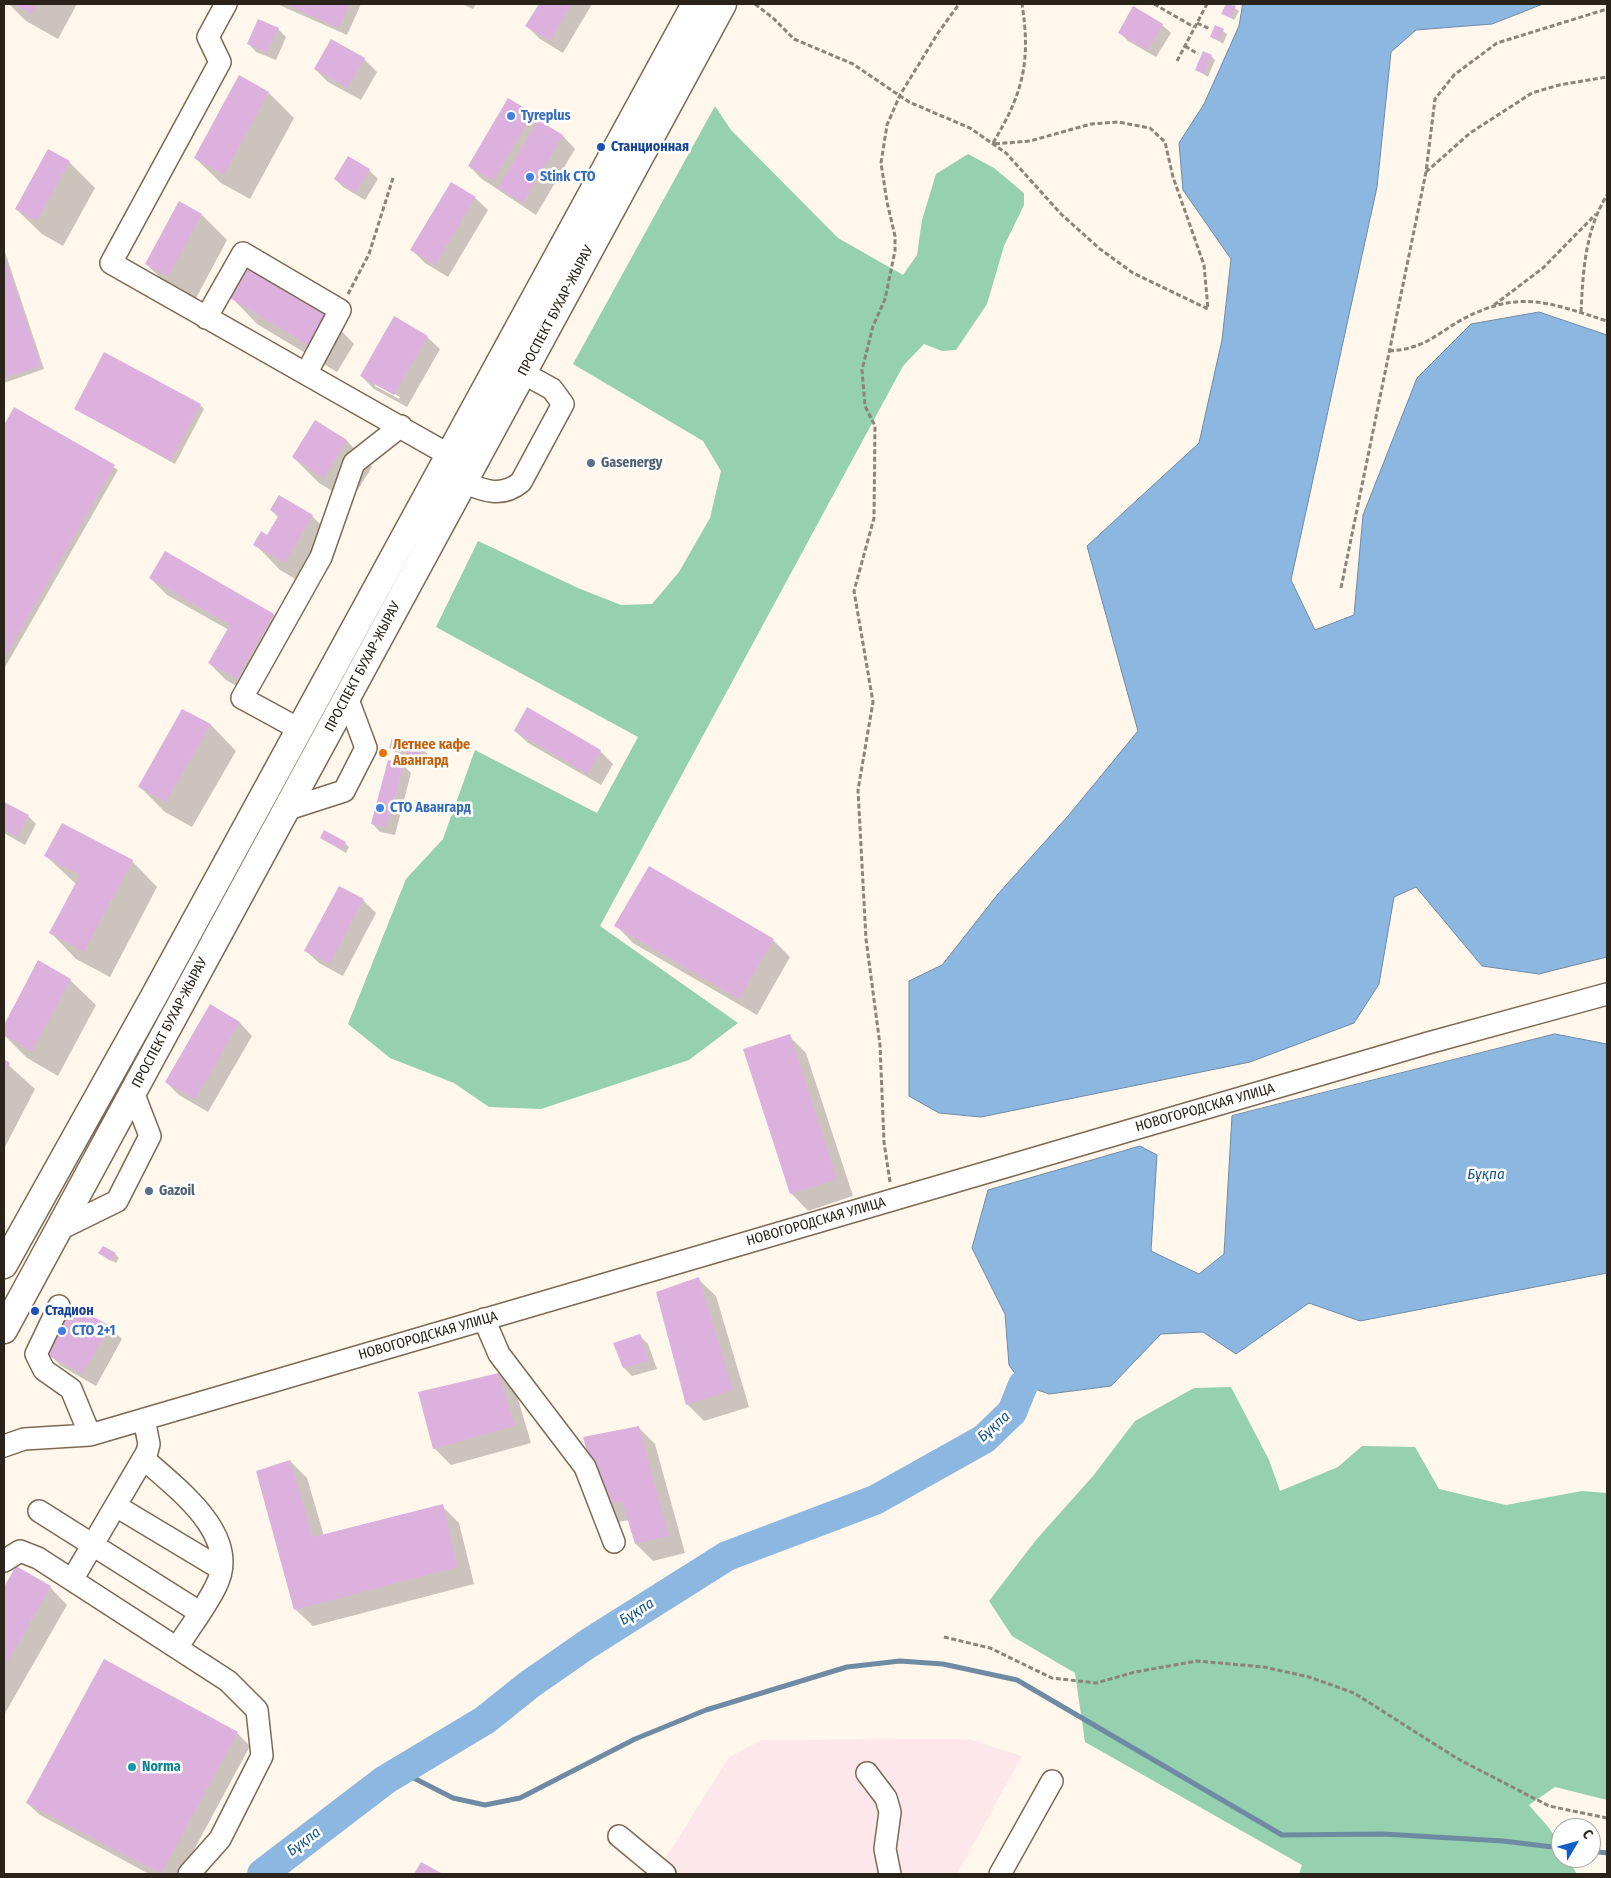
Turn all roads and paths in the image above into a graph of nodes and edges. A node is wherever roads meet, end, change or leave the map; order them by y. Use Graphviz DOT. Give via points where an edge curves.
graph roads {
  1 [pos="226,4"];
  2 [pos="695,4"];
  3 [pos="723,4"];
  4 [pos="756,4"];
  5 [pos="959,4"];
  6 [pos="1022,4"];
  7 [pos="1154,4"];
  8 [pos="1207,4"];
  9 [pos="1607,9"];
  10 [pos="1197,23"];
  11 [pos="1194,27"];
  12 [pos="1210,29"];
  13 [pos="1185,46"];
  14 [pos="1198,54"];
  15 [pos="1177,61"];
  16 [pos="1607,77"];
  17 [pos="900,95"];
  18 [pos="992,144"];
  19 [pos="1426,172"];
  20 [pos="394,178"];
  21 [pos="1607,195"];
  22 [pos="1596,214"];
  23 [pos="1491,307"];
  24 [pos="340,310"];
  25 [pos="1581,312"];
  26 [pos="206,318"];
  27 [pos="1607,321"];
  28 [pos="1389,351"];
  29 [pos="523,373"];
  30 [pos="306,374"];
  31 [pos="401,426"];
  32 [pos="449,455"];
  33 [pos="463,482"];
  34 [pos="1341,588"];
  35 [pos="347,697"];
  36 [pos="299,729"];
  37 [pos="322,742"];
  38 [pos="285,810"];
  39 [pos="1607,994"];
  40 [pos="132,1092"];
  41 [pos="893,1200"];
  42 [pos="58,1230"];
  43 [pos="4,1266"];
  44 [pos="59,1306"];
  45 [pos="484,1319"];
  46 [pos="4,1330"];
  47 [pos="144,1419"];
  48 [pos="4,1432"];
  49 [pos="90,1435"];
  50 [pos="24,1439"];
  51 [pos="4,1446"];
  52 [pos="144,1459"];
  53 [pos="116,1506"];
  54 [pos="38,1511"];
  55 [pos="614,1542"];
  56 [pos="92,1546"];
  57 [pos="4,1560"];
  58 [pos="221,1569"];
  59 [pos="72,1580"];
  60 [pos="199,1612"];
  61 [pos="944,1637"];
  62 [pos="177,1648"];
  63 [pos="867,1773"];
  64 [pos="1052,1781"];
  65 [pos="1607,1818"];
  66 [pos="619,1836"];
  67 [pos="189,1874"];
  68 [pos="666,1874"];
  69 [pos="890,1874"];
  70 [pos="1000,1874"];
  1 -- 26 [label="street" via="208,37 220,62 111,263"];
  2 -- 32 [label="main road, ПРОСПЕКТ БУХАР-ЖЫРАУ"];
  3 -- 29 [label="main road, ПРОСПЕКТ БУХАР-ЖЫРАУ"];
  4 -- 17 [label="path" via="794,39 853,64"];
  5 -- 17 [label="path"];
  6 -- 18 [label="path" via="1027,59 1010,115"];
  7 -- 11 [label="path"];
  8 -- 10 [label="path"];
  9 -- 19 [label="path" via="1497,43 1454,75 1435,99"];
  10 -- 11 [label="path"];
  10 -- 12 [label="path"];
  11 -- 13 [label="path"];
  13 -- 14 [label="path"];
  13 -- 15 [label="path"];
  16 -- 19 [label="path" via="1532,93 1470,133"];
  17 -- 18 [label="path" via="933,114 970,128"];
  17 -- 41 [label="path" via="887,125 881,163 895,251 862,370 865,406 875,426 874,518 854,591 873,702 858,790 866,939 880,1045 884,1142"];
  18 -- 18 [label="path" via="1006,153 1062,214 1100,249 1133,273 1208,309 1204,265 1173,177 1165,142 1150,128 1118,122 1092,124 1030,141"];
  19 -- 28 [label="path"];
  20 -- 24 [label="path" via="368,254"];
  21 -- 22 [label="path"];
  22 -- 23 [label="path" via="1543,268"];
  22 -- 25 [label="path" via="1583,262"];
  23 -- 25 [label="path" via="1525,300 1551,303"];
  23 -- 28 [label="path" via="1413,347"];
  24 -- 26 [label="street" via="243,253"];
  24 -- 30 [label="street"];
  25 -- 27 [label="path"];
  26 -- 30 [label="street"];
  28 -- 34 [label="path"];
  29 -- 33 [label="main road, ПРОСПЕКТ БУХАР-ЖЫРАУ"];
  29 -- 33 [label="street" via="552,389 563,404 521,482 501,492 488,492"];
  30 -- 31 [label="street"];
  31 -- 32 [label="street"];
  31 -- 36 [label="street" via="354,463 321,557 242,698"];
  32 -- 36 [label="main road, ПРОСПЕКТ БУХАР-ЖЫРАУ"];
  33 -- 35 [label="main road, ПРОСПЕКТ БУХАР-ЖЫРАУ"];
  35 -- 37 [label="main road, ПРОСПЕКТ БУХАР-ЖЫРАУ"];
  35 -- 38 [label="street" via="366,748 344,791"];
  36 -- 37 [label="main road"];
  36 -- 43 [label="main road, ПРОСПЕКТ БУХАР-ЖЫРАУ"];
  37 -- 38 [label="main road, ПРОСПЕКТ БУХАР-ЖЫРАУ"];
  38 -- 40 [label="main road, ПРОСПЕКТ БУХАР-ЖЫРАУ"];
  39 -- 41 [label="street, НОВОГОРОДСКАЯ УЛИЦА" via="1428,1043"];
  40 -- 42 [label="main road, ПРОСПЕКТ БУХАР-ЖЫРАУ"];
  40 -- 42 [label="street" via="150,1136 117,1201"];
  41 -- 45 [label="street, НОВОГОРОДСКАЯ УЛИЦА"];
  42 -- 46 [label="main road, ПРОСПЕКТ БУХАР-ЖЫРАУ"];
  44 -- 49 [label="street" via="36,1354 44,1370 71,1389"];
  45 -- 47 [label="street, НОВОГОРОДСКАЯ УЛИЦА"];
  45 -- 55 [label="street" via="499,1354 584,1467"];
  47 -- 49 [label="street, НОВОГОРОДСКАЯ УЛИЦА"];
  47 -- 52 [label="street" via="149,1444"];
  48 -- 50 [label="street, НОВОГОРОДСКАЯ УЛИЦА"];
  49 -- 50 [label="street, НОВОГОРОДСКАЯ УЛИЦА"];
  50 -- 51 [label="street, НОВОГОРОДСКАЯ УЛИЦА"];
  52 -- 53 [label="street"];
  52 -- 58 [label="street" via="202,1513 213,1530 221,1554"];
  53 -- 56 [label="street"];
  53 -- 58 [label="street"];
  54 -- 56 [label="street"];
  56 -- 59 [label="street"];
  56 -- 60 [label="street"];
  57 -- 59 [label="street" via="20,1551 38,1558"];
  58 -- 60 [label="street" via="217,1585"];
  59 -- 62 [label="street"];
  60 -- 62 [label="street"];
  61 -- 65 [label="path" via="990,1648 1052,1678 1096,1683 1197,1661 1264,1667 1309,1677 1354,1693 1458,1759 1549,1806"];
  62 -- 67 [label="street" via="228,1681 257,1710 262,1756 220,1839"];
  63 -- 69 [label="street" via="886,1798 890,1812 885,1848"];
  64 -- 70 [label="street"];
  66 -- 68 [label="street"];
}
